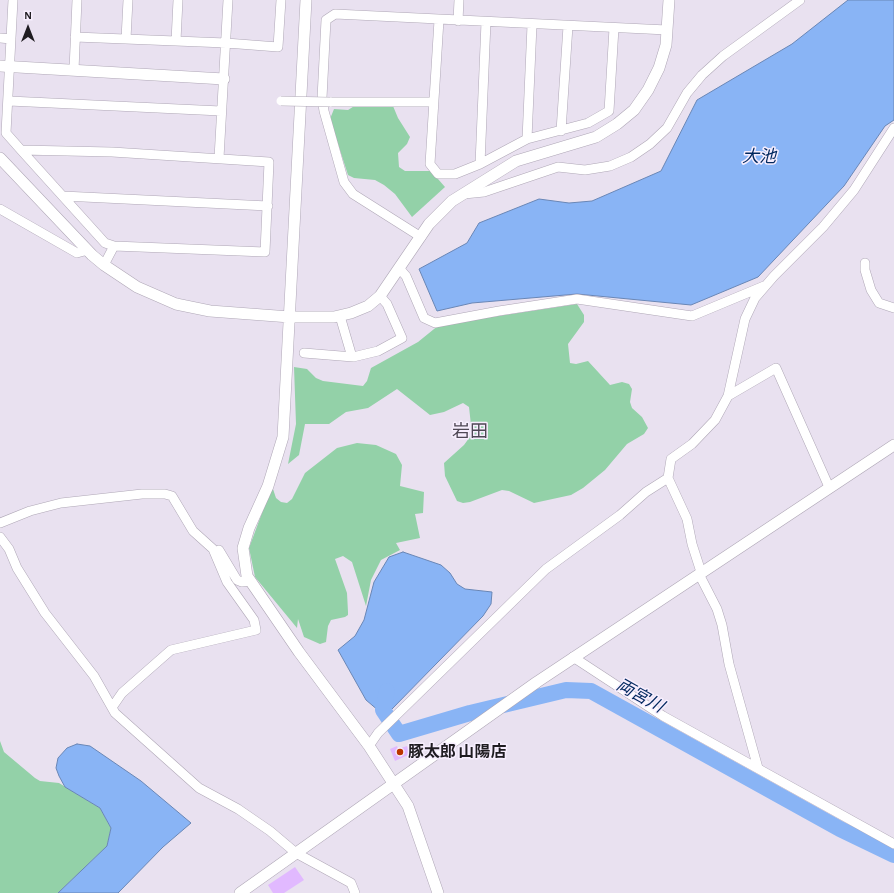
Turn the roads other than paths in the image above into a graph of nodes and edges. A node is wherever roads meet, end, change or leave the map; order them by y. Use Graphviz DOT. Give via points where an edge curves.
graph roads {
  1 [pos="13,0"];
  2 [pos="77,0"];
  3 [pos="128,0"];
  4 [pos="178,0"];
  5 [pos="228,0"];
  6 [pos="281,0"];
  7 [pos="306,0"];
  8 [pos="459,0"];
  9 [pos="669,0"];
  10 [pos="800,0"];
  11 [pos="439,20"];
  12 [pos="458,21"];
  13 [pos="486,22"];
  14 [pos="532,25"];
  15 [pos="568,26"];
  16 [pos="614,28"];
  17 [pos="667,30"];
  18 [pos="75,37"];
  19 [pos="0,38"];
  20 [pos="11,39"];
  21 [pos="126,39"];
  22 [pos="176,41"];
  23 [pos="226,43"];
  24 [pos="5,66"];
  25 [pos="74,70"];
  26 [pos="224,79"];
  27 [pos="281,100"];
  28 [pos="9,101"];
  29 [pos="433,102"];
  30 [pos="221,111"];
  31 [pos="894,128"];
  32 [pos="561,131"];
  33 [pos="527,139"];
  34 [pos="21,150"];
  35 [pos="0,158"];
  36 [pos="219,158"];
  37 [pos="480,164"];
  38 [pos="462,194"];
  39 [pos="63,196"];
  40 [pos="268,206"];
  41 [pos="0,209"];
  42 [pos="421,237"];
  43 [pos="114,246"];
  44 [pos="88,250"];
  45 [pos="865,263"];
  46 [pos="104,265"];
  47 [pos="399,268"];
  48 [pos="766,286"];
  49 [pos="380,296"];
  50 [pos="894,308"];
  51 [pos="340,316"];
  52 [pos="290,318"];
  53 [pos="304,353"];
  54 [pos="352,356"];
  55 [pos="728,396"];
  56 [pos="894,445"];
  57 [pos="668,478"];
  58 [pos="829,488"];
  59 [pos="0,523"];
  60 [pos="0,537"];
  61 [pos="210,545"];
  62 [pos="700,573"];
  63 [pos="251,581"];
  64 [pos="573,657"];
  65 [pos="113,706"];
  66 [pos="369,746"];
  67 [pos="758,768"];
  68 [pos="395,784"];
  69 [pos="894,844"];
  70 [pos="296,853"];
  71 [pos="240,893"];
  72 [pos="355,893"];
  73 [pos="438,893"];
  1 -- 20 [label="street"];
  2 -- 18 [label="street"];
  3 -- 21 [label="street"];
  4 -- 22 [label="street"];
  5 -- 23 [label="street"];
  6 -- 23 [label="street" via="278,47"];
  7 -- 52 [label="street"];
  8 -- 12 [label="street"];
  9 -- 17 [label="street"];
  10 -- 38 [label="street" via="723,56 702,75 687,93 666,128 650,144 631,157 610,166 585,170 558,167 484,192"];
  11 -- 12 [label="street"];
  11 -- 29 [label="street"];
  11 -- 42 [label="street" via="335,14 326,20 322,98 344,182 353,194"];
  12 -- 13 [label="street"];
  13 -- 14 [label="street"];
  13 -- 37 [label="street"];
  14 -- 15 [label="street"];
  14 -- 33 [label="street"];
  15 -- 16 [label="street"];
  15 -- 32 [label="street"];
  16 -- 17 [label="street"];
  16 -- 32 [label="street" via="609,111 588,123"];
  17 -- 38 [label="street" via="666,45 659,68 648,90 634,110 617,124 596,137 516,161"];
  18 -- 21 [label="street"];
  18 -- 25 [label="street"];
  19 -- 20 [label="street"];
  20 -- 24 [label="street"];
  21 -- 22 [label="street"];
  22 -- 23 [label="street"];
  23 -- 26 [label="street"];
  24 -- 25 [label="street"];
  24 -- 28 [label="street"];
  25 -- 26 [label="street"];
  26 -- 30 [label="street"];
  27 -- 29 [label="street, bridge"];
  28 -- 30 [label="street"];
  28 -- 34 [label="street" via="6,133"];
  29 -- 37 [label="street" via="430,164 438,174 455,174"];
  30 -- 36 [label="street"];
  31 -- 48 [label="street" via="854,190 823,227"];
  32 -- 33 [label="street"];
  33 -- 37 [label="street"];
  34 -- 36 [label="street"];
  34 -- 39 [label="street"];
  35 -- 44 [label="street"];
  36 -- 40 [label="street" via="270,162"];
  38 -- 42 [label="street" via="430,224"];
  39 -- 40 [label="street"];
  39 -- 43 [label="street" via="105,243"];
  40 -- 43 [label="street" via="265,252"];
  41 -- 44 [label="street" via="77,253"];
  42 -- 47 [label="street"];
  43 -- 46 [label="street"];
  44 -- 46 [label="street"];
  45 -- 50 [label="street" via="871,290 879,303"];
  46 -- 52 [label="street" via="137,287 176,304 210,311"];
  47 -- 48 [label="street" via="406,276 424,318 436,323 577,300 692,316"];
  47 -- 49 [label="street"];
  48 -- 55 [label="street" via="755,298 745,319"];
  49 -- 51 [label="street" via="368,306"];
  49 -- 54 [label="street" via="387,304 402,338 378,351"];
  51 -- 52 [label="street"];
  51 -- 54 [label="street"];
  52 -- 63 [label="street" via="282,437 268,486 243,548 247,576"];
  53 -- 54 [label="street"];
  55 -- 57 [label="street" via="715,420 692,444 671,459"];
  55 -- 58 [label="street" via="776,368"];
  56 -- 58 [label="street"];
  57 -- 62 [label="street" via="687,519"];
  57 -- 66 [label="street" via="546,569 378,733"];
  58 -- 62 [label="street"];
  59 -- 61 [label="street" via="30,511 61,503 165,494 172,496 193,531"];
  60 -- 65 [label="street" via="45,613 80,655"];
  61 -- 63 [label="street" via="217,546 237,580"];
  61 -- 65 [label="street" via="227,582 254,620 256,630 171,650 122,693"];
  62 -- 64 [label="street"];
  62 -- 67 [label="street" via="722,625 729,664"];
  63 -- 66 [label="street" via="299,652"];
  64 -- 67 [label="street" via="663,716"];
  64 -- 68 [label="street" via="456,738"];
  65 -- 70 [label="street" via="116,712 199,788 238,809"];
  66 -- 68 [label="street"];
  67 -- 69 [label="street"];
  68 -- 70 [label="street"];
  68 -- 73 [label="street" via="408,806"];
  70 -- 71 [label="street"];
  70 -- 72 [label="street" via="351,883"];
}
